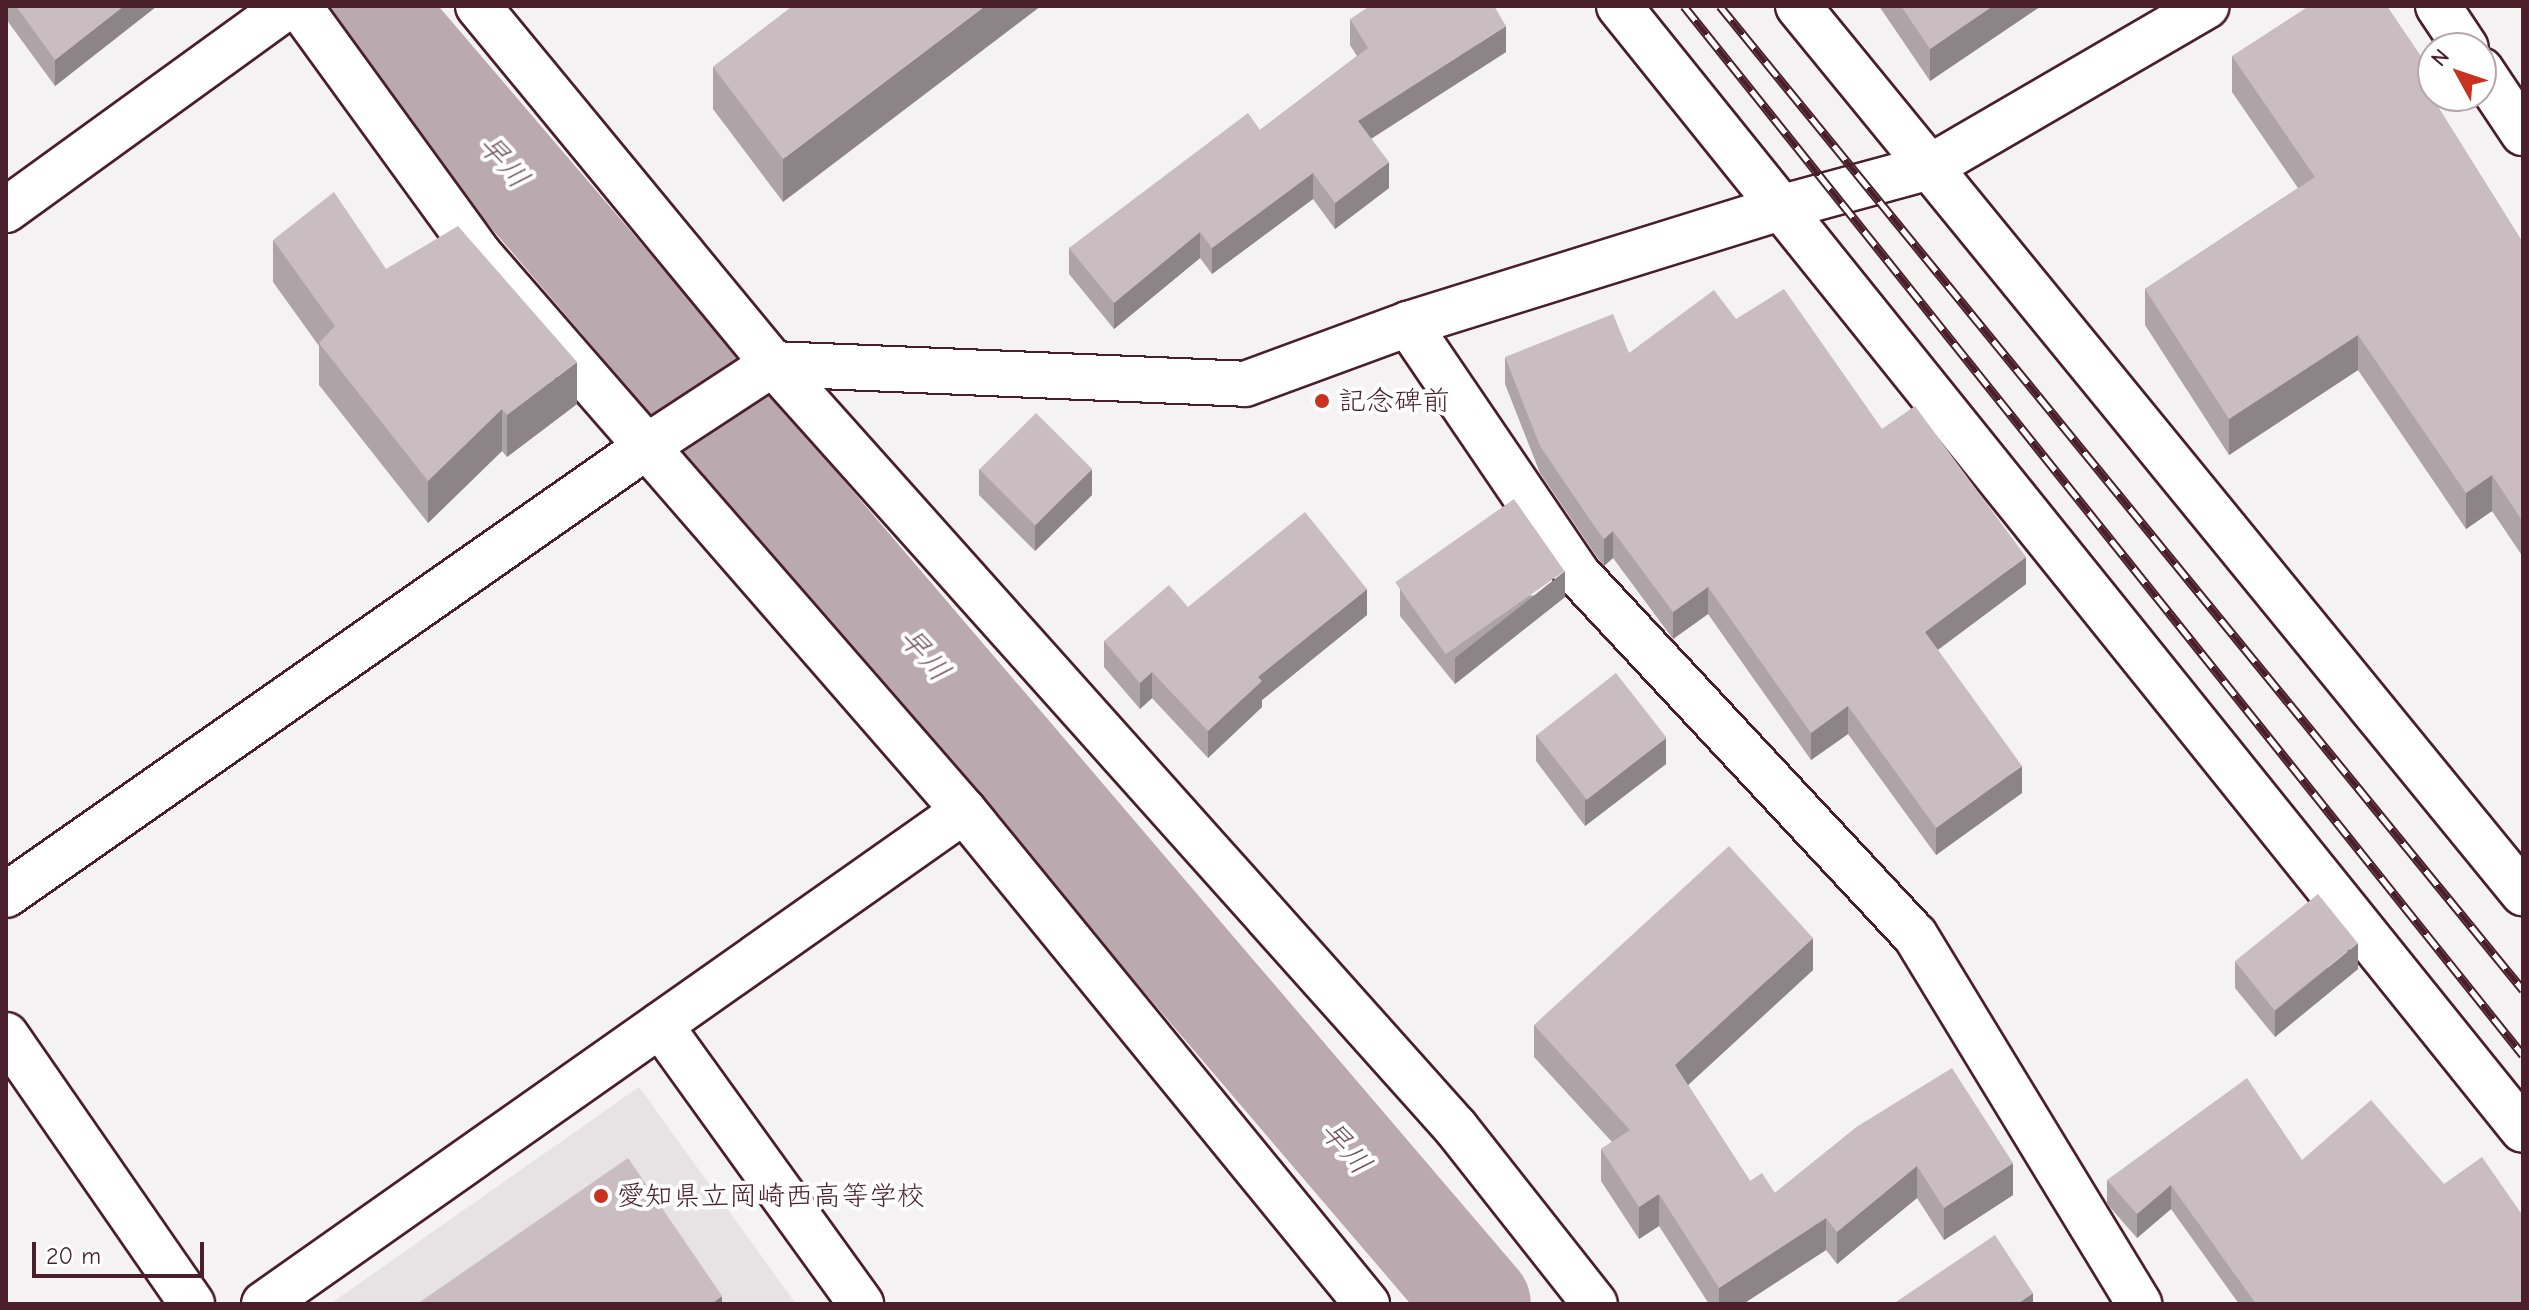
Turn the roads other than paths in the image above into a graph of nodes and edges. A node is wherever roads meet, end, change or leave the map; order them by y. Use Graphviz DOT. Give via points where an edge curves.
graph roads {
  1 [pos="288,6"];
  2 [pos="299,6"];
  3 [pos="478,6"];
  4 [pos="1619,6"];
  5 [pos="1798,6"];
  6 [pos="2207,6"];
  7 [pos="2438,6"];
  8 [pos="2455,32"];
  9 [pos="2497,94"];
  10 [pos="2523,133"];
  11 [pos="1930,167"];
  12 [pos="1783,207"];
  13 [pos="6,210"];
  14 [pos="1408,324"];
  15 [pos="773,364"];
  16 [pos="649,445"];
  17 [pos="964,811"];
  18 [pos="2523,893"];
  19 [pos="6,895"];
  20 [pos="660,1025"];
  21 [pos="6,1035"];
  22 [pos="2523,1130"];
  23 [pos="192,1304"];
  24 [pos="264,1304"];
  25 [pos="861,1304"];
  26 [pos="1367,1304"];
  27 [pos="1595,1304"];
  28 [pos="2139,1304"];
  1 -- 13 [label="main road"];
  2 -- 16 [label="main road" via="480,255"];
  3 -- 15 [label="main road"];
  4 -- 12 [label="main road"];
  5 -- 11 [label="main road"];
  6 -- 11 [label="main road"];
  7 -- 8 [label="main road"];
  9 -- 10 [label="main road"];
  11 -- 12 [label="main road"];
  11 -- 18 [label="main road"];
  12 -- 14 [label="main road"];
  12 -- 22 [label="main road"];
  14 -- 15 [label="main road" via="1245,384"];
  14 -- 28 [label="main road" via="1577,573 1915,935"];
  15 -- 16 [label="main road"];
  15 -- 27 [label="main road" via="1456,1128"];
  16 -- 17 [label="main road"];
  16 -- 19 [label="main road"];
  17 -- 20 [label="main road"];
  17 -- 26 [label="main road"];
  20 -- 24 [label="main road"];
  20 -- 25 [label="main road"];
  21 -- 23 [label="main road"];
}
